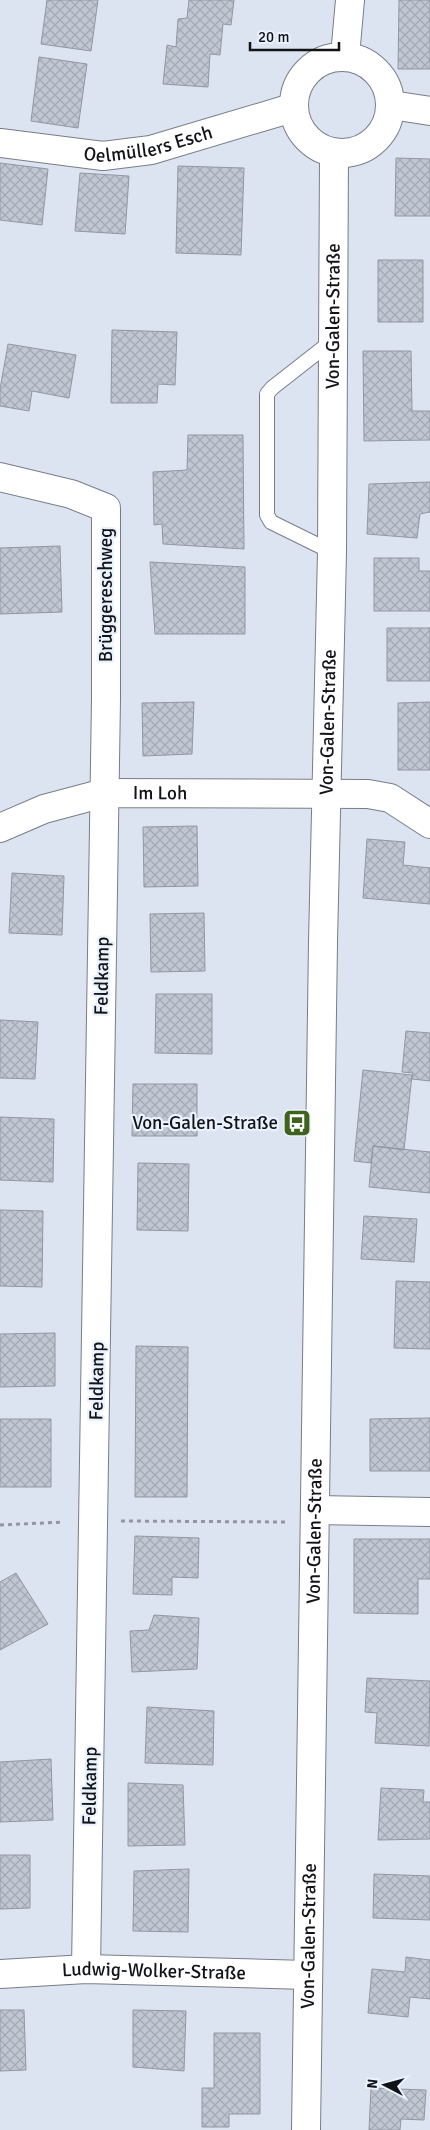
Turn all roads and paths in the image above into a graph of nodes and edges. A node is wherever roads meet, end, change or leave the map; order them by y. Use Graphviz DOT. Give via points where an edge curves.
graph roads {
  1 [pos="350,0"];
  2 [pos="345,56"];
  3 [pos="391,104"];
  4 [pos="292,108"];
  5 [pos="430,111"];
  6 [pos="0,143"];
  7 [pos="334,154"];
  8 [pos="332,341"];
  9 [pos="0,476"];
  10 [pos="332,552"];
  11 [pos="104,793"];
  12 [pos="327,793"];
  13 [pos="430,824"];
  14 [pos="0,828"];
  15 [pos="430,1512"];
  16 [pos="315,1516"];
  17 [pos="95,1521"];
  18 [pos="0,1525"];
  19 [pos="86,1969"];
  20 [pos="0,1974"];
  21 [pos="307,1975"];
  22 [pos="306,2130"];
  1 -- 2 [label="street"];
  2 -- 3 [label="street" via="368,63 385,81"];
  2 -- 4 [label="street" via="314,64 298,83"];
  3 -- 5 [label="street"];
  3 -- 7 [label="street" via="383,132 362,150"];
  4 -- 6 [label="street, Oelmüllers Esch" via="151,150 103,156"];
  4 -- 7 [label="street" via="299,129 313,146"];
  7 -- 8 [label="street, Von-Galen-Straße"];
  8 -- 10 [label="street, Von-Galen-Straße"];
  8 -- 10 [label="lane" via="267,394 267,515 271,522"];
  9 -- 11 [label="street, Brüggereschweg" via="71,494 106,508"];
  10 -- 12 [label="street, Von-Galen-Straße"];
  11 -- 12 [label="street, Im Loh"];
  11 -- 14 [label="street, Im Loh" via="44,808"];
  11 -- 17 [label="street, Feldkamp"];
  12 -- 13 [label="street, Im Loh" via="390,798"];
  12 -- 16 [label="street, Von-Galen-Straße"];
  15 -- 16 [label="street"];
  16 -- 17 [label="path"];
  16 -- 21 [label="street, Von-Galen-Straße"];
  17 -- 18 [label="path"];
  17 -- 19 [label="street, Feldkamp"];
  19 -- 20 [label="street, Ludwig-Wolker-Straße"];
  19 -- 21 [label="street, Ludwig-Wolker-Straße"];
  21 -- 22 [label="street, Von-Galen-Straße"];
}
